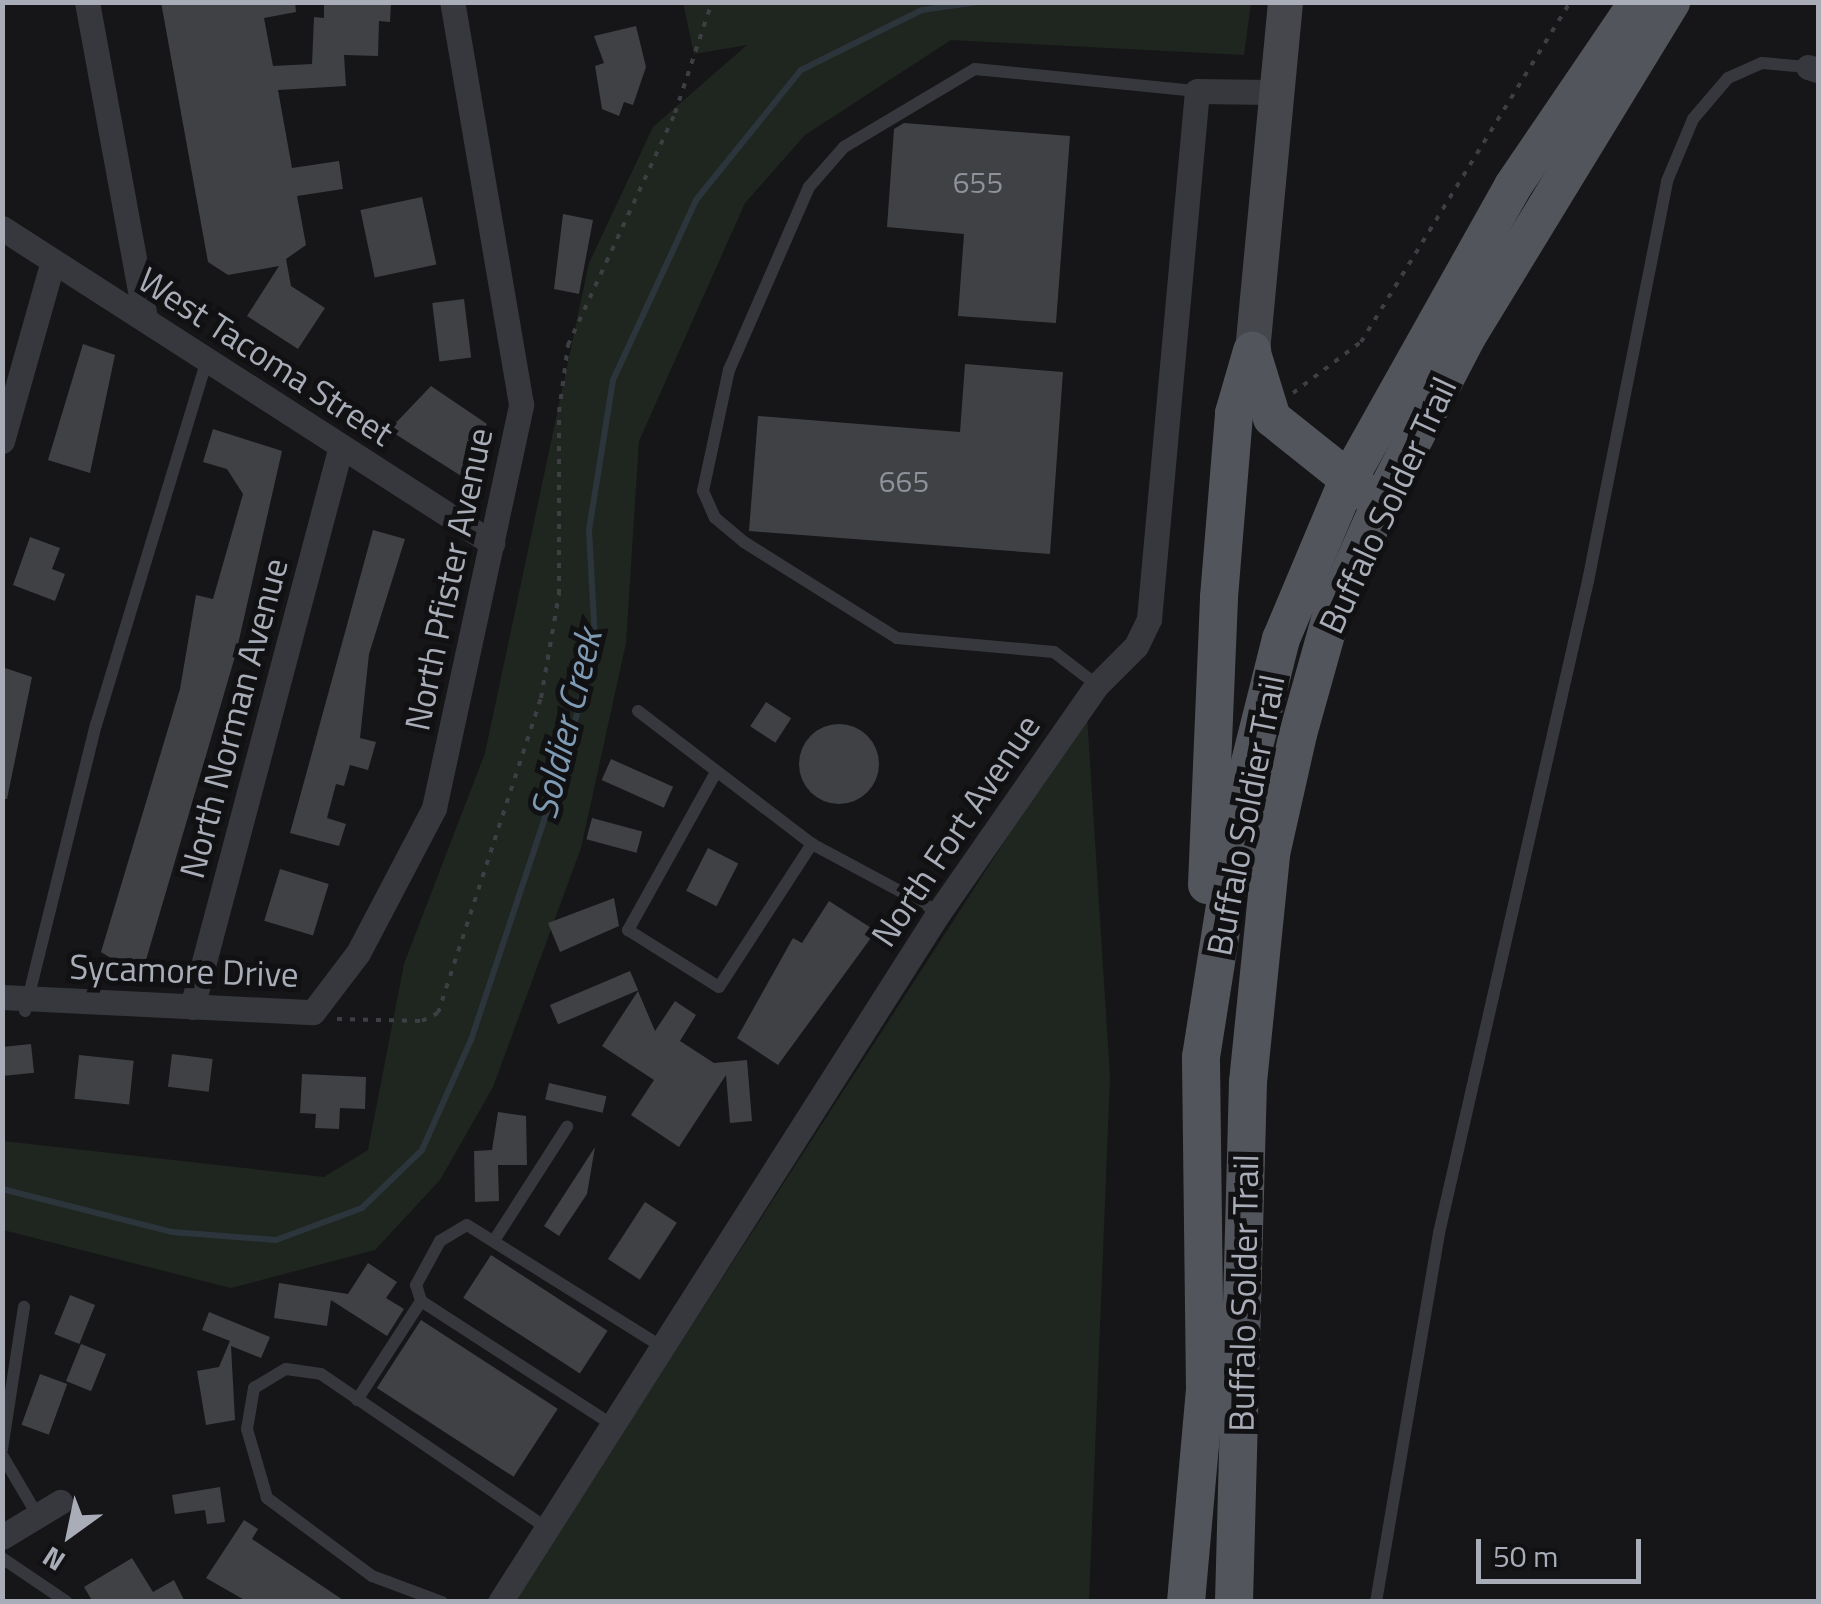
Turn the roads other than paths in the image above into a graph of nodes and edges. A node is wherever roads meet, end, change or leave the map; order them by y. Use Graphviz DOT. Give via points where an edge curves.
graph roads {
  1 [pos="87,2"];
  2 [pos="452,2"];
  3 [pos="1285,2"];
  4 [pos="1638,2"];
  5 [pos="1670,2"];
  6 [pos="1813,68"];
  7 [pos="1198,91"];
  8 [pos="1277,92"];
  9 [pos="2,228"];
  10 [pos="53,261"];
  11 [pos="145,318"];
  12 [pos="1252,350"];
  13 [pos="207,360"];
  14 [pos="2,440"];
  15 [pos="341,446"];
  16 [pos="1347,482"];
  17 [pos="1382,502"];
  18 [pos="492,543"];
  19 [pos="1097,685"];
  20 [pos="638,711"];
  21 [pos="715,774"];
  22 [pos="812,844"];
  23 [pos="406,868"];
  24 [pos="939,912"];
  25 [pos="18,1002"];
  26 [pos="192,1007"];
  27 [pos="1201,1057"];
  28 [pos="568,1127"];
  29 [pos="496,1236"];
  30 [pos="422,1302"];
  31 [pos="24,1307"];
  32 [pos="661,1346"];
  33 [pos="357,1400"];
  34 [pos="611,1424"];
  35 [pos="2,1452"];
  36 [pos="49,1509"];
  37 [pos="545,1527"];
  38 [pos="2,1537"];
  39 [pos="2,1558"];
  40 [pos="67,1602"];
  41 [pos="442,1602"];
  42 [pos="500,1602"];
  43 [pos="1186,1602"];
  44 [pos="1234,1602"];
  45 [pos="1376,1602"];
  1 -- 11 [label="street"];
  2 -- 18 [label="street, North Pfister Avenue" via="521,404"];
  3 -- 8 [label="street"];
  4 -- 16 [label="main road, Buffalo Soldier Trail" via="1513,186"];
  5 -- 17 [label="main road, Buffalo Solder Trail" via="1468,335"];
  6 -- 45 [label="lane" via="1762,62 1728,78 1694,119 1667,180 1588,580 1439,1234"];
  7 -- 8 [label="street"];
  7 -- 19 [label="street, North Fort Avenue" via="1150,619"];
  7 -- 19 [label="lane" via="974,68 844,147 809,188 729,370 703,492 714,518 744,542 897,638 1054,652"];
  8 -- 12 [label="street"];
  9 -- 10 [label="street, West Tacoma Street"];
  10 -- 11 [label="street, West Tacoma Street"];
  10 -- 14 [label="street"];
  11 -- 13 [label="street, West Tacoma Street"];
  12 -- 16 [label="main road" via="1264,402 1295,446"];
  12 -- 27 [label="main road" via="1234,413 1219,597"];
  13 -- 15 [label="street, West Tacoma Street"];
  13 -- 25 [label="lane"];
  15 -- 18 [label="street, West Tacoma Street"];
  15 -- 26 [label="street, North Norman Avenue"];
  16 -- 17 [label="main road"];
  16 -- 27 [label="main road, Buffalo Soldier Trail" via="1267,694"];
  17 -- 44 [label="main road, Buffalo Solder Trail" via="1332,613 1271,854 1248,1082"];
  18 -- 23 [label="street, North Pfister Avenue" via="434,808"];
  19 -- 24 [label="street, North Fort Avenue"];
  20 -- 21 [label="lane"];
  21 -- 22 [label="lane"];
  21 -- 22 [label="lane" via="628,930 719,986"];
  22 -- 24 [label="lane"];
  23 -- 26 [label="street, Sycamore Drive" via="313,1012"];
  24 -- 32 [label="street, North Fort Avenue"];
  25 -- 26 [label="street, Sycamore Drive"];
  27 -- 43 [label="main road, Buffalo Soldier Trail" via="1205,1388"];
  28 -- 29 [label="lane"];
  29 -- 30 [label="lane" via="467,1225 440,1242 416,1285"];
  29 -- 32 [label="lane"];
  30 -- 33 [label="lane"];
  30 -- 34 [label="lane"];
  31 -- 35 [label="lane"];
  32 -- 34 [label="street, North Fort Avenue"];
  33 -- 37 [label="lane"];
  33 -- 41 [label="lane" via="321,1374 286,1369 254,1388 252,1465 267,1498 300,1530 372,1576"];
  34 -- 37 [label="street, North Fort Avenue"];
  35 -- 36 [label="lane"];
  36 -- 38 [label="street"];
  37 -- 42 [label="street, North Fort Avenue"];
  39 -- 40 [label="lane"];
}
